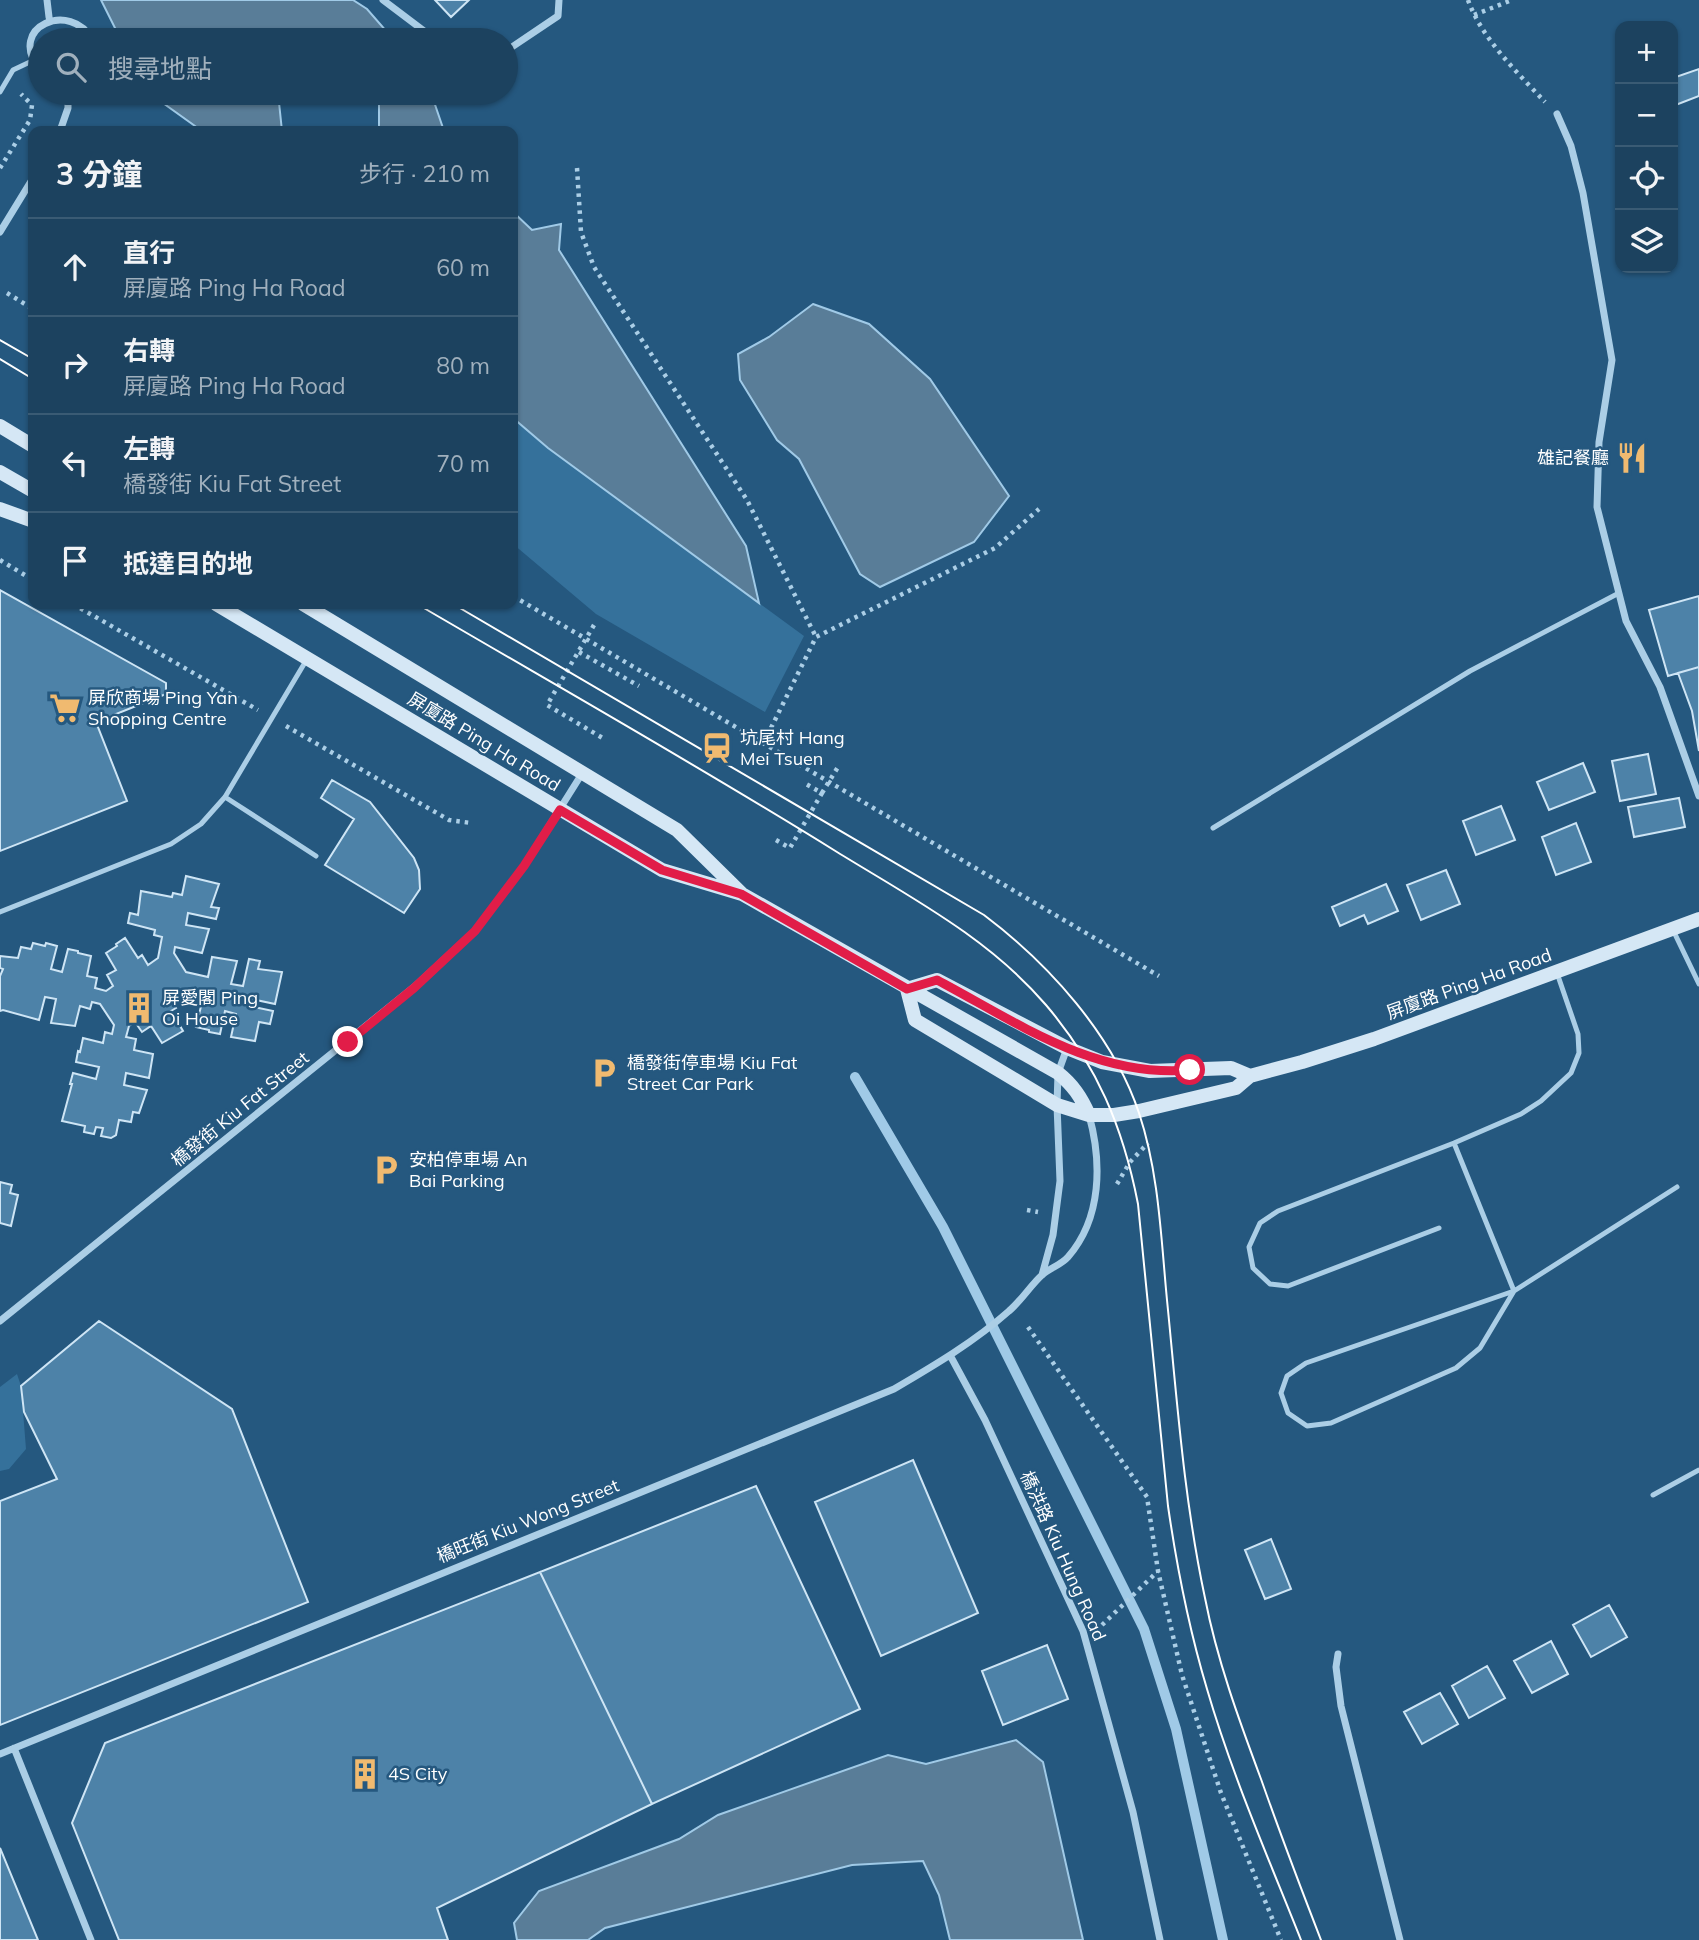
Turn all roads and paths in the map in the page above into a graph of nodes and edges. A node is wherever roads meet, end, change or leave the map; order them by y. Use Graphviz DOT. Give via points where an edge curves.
graph roads {
  1 [pos="47,0"];
  2 [pos="383,0"];
  3 [pos="559,0"];
  4 [pos="1468,0"];
  5 [pos="1513,0"];
  6 [pos="1474,15"];
  7 [pos="48,18"];
  8 [pos="36,28"];
  9 [pos="87,28"];
  10 [pos="420,28"];
  11 [pos="518,43"];
  12 [pos="28,63"];
  13 [pos="6,83"];
  14 [pos="0,92"];
  15 [pos="28,99"];
  16 [pos="32,105"];
  17 [pos="68,105"];
  18 [pos="1558,114"];
  19 [pos="62,126"];
  20 [pos="0,168"];
  21 [pos="577,168"];
  22 [pos="28,186"];
  23 [pos="0,232"];
  24 [pos="7,293"];
  25 [pos="28,306"];
  26 [pos="0,426"];
  27 [pos="28,443"];
  28 [pos="0,472"];
  29 [pos="28,488"];
  30 [pos="0,509"];
  31 [pos="1039,509"];
  32 [pos="28,519"];
  33 [pos="0,560"];
  34 [pos="28,577"];
  35 [pos="1619,593"];
  36 [pos="518,599"];
  37 [pos="82,609"];
  38 [pos="225,609"];
  39 [pos="311,609"];
  40 [pos="594,625"];
  41 [pos="816,637"];
  42 [pos="586,640"];
  43 [pos="579,652"];
  44 [pos="308,658"];
  45 [pos="639,686"];
  46 [pos="272,718"];
  47 [pos="771,728"];
  48 [pos="606,740"];
  49 [pos="838,767"];
  50 [pos="583,771"];
  51 [pos="829,782"];
  52 [pos="806,785"];
  53 [pos="822,793"];
  54 [pos="1699,796"];
  55 [pos="225,797"];
  56 [pos="560,810"];
  57 [pos="471,823"];
  58 [pos="1213,828"];
  59 [pos="776,840"];
  60 [pos="316,856"];
  61 [pos="741,894"];
  62 [pos="0,912"];
  63 [pos="1699,919"];
  64 [pos="1673,930"];
  65 [pos="1557,973"];
  66 [pos="1159,976"];
  67 [pos="1699,984"];
  68 [pos="907,989"];
  69 [pos="1067,1048"];
  70 [pos="1058,1073"];
  71 [pos="1250,1076"];
  72 [pos="1057,1105"];
  73 [pos="1089,1115"];
  74 [pos="1454,1143"];
  75 [pos="1677,1186"];
  76 [pos="1439,1228"];
  77 [pos="1042,1275"];
  78 [pos="1514,1290"];
  79 [pos="0,1321"];
  80 [pos="1028,1327"];
  81 [pos="951,1357"];
  82 [pos="1699,1470"];
  83 [pos="1653,1495"];
  84 [pos="1158,1571"];
  85 [pos="1094,1633"];
  86 [pos="1338,1654"];
  87 [pos="13,1748"];
  88 [pos="0,1754"];
  89 [pos="91,1940"];
  90 [pos="1160,1940"];
  91 [pos="1281,1940"];
  92 [pos="1400,1940"];
  1 -- 7 [label="street"];
  2 -- 10 [label="street"];
  3 -- 11 [label="street" via="558,16"];
  4 -- 6 [label="path"];
  5 -- 6 [label="path"];
  6 -- 18 [label="path" via="1514,68"];
  7 -- 8 [label="street"];
  7 -- 9 [label="street" via="76,18"];
  12 -- 13 [label="lane" via="13,70"];
  13 -- 14 [label="lane"];
  13 -- 15 [label="path"];
  16 -- 20 [label="path" via="30,120"];
  17 -- 19 [label="street"];
  18 -- 35 [label="street" via="1572,146 1583,193 1612,360 1599,442 1597,507"];
  21 -- 41 [label="path" via="581,232 594,267 747,500"];
  22 -- 23 [label="street"];
  24 -- 25 [label="path"];
  26 -- 27 [label="street"];
  28 -- 29 [label="street"];
  30 -- 32 [label="street"];
  31 -- 41 [label="path" via="995,548"];
  33 -- 34 [label="path"];
  35 -- 54 [label="street" via="1626,621 1665,698"];
  35 -- 58 [label="lane" via="1470,671"];
  36 -- 42 [label="path"];
  37 -- 46 [label="path"];
  38 -- 44 [label="street, 屏廈路 Ping Ha Road"];
  39 -- 50 [label="street, 屏廈路 Ping Ha Road"];
  40 -- 42 [label="path"];
  41 -- 47 [label="path"];
  42 -- 43 [label="path"];
  42 -- 51 [label="path"];
  43 -- 45 [label="path"];
  43 -- 48 [label="path" via="547,705"];
  44 -- 46 [label="lane"];
  44 -- 56 [label="street, 屏廈路 Ping Ha Road"];
  46 -- 55 [label="lane"];
  46 -- 57 [label="path" via="449,820"];
  49 -- 51 [label="path"];
  50 -- 56 [label="street, 橋發街 Kiu Fat Street"];
  50 -- 61 [label="street, 屏廈路 Ping Ha Road" via="677,830"];
  51 -- 53 [label="path"];
  51 -- 66 [label="path"];
  52 -- 53 [label="path"];
  53 -- 59 [label="path" via="790,848"];
  55 -- 60 [label="lane"];
  55 -- 62 [label="lane" via="201,824 171,844"];
  56 -- 61 [label="street, 屏廈路 Ping Ha Road" via="662,870"];
  56 -- 79 [label="street, 橋發街 Kiu Fat Street" via="475,931 414,988"];
  61 -- 68 [label="street, 屏廈路 Ping Ha Road"];
  63 -- 64 [label="street, 屏廈路 Ping Ha Road"];
  64 -- 65 [label="street, 屏廈路 Ping Ha Road"];
  64 -- 67 [label="lane"];
  65 -- 71 [label="street, 屏廈路 Ping Ha Road" via="1374,1039"];
  65 -- 74 [label="lane" via="1578,1034 1579,1053 1571,1073 1521,1114"];
  68 -- 69 [label="street, 屏廈路 Ping Ha Road" via="937,980"];
  68 -- 70 [label="street"];
  68 -- 72 [label="street, 屏廈路 Ping Ha Road" via="915,1020"];
  69 -- 70 [label="street, 橋旺街 Kiu Wong Street"];
  69 -- 71 [label="street, 屏廈路 Ping Ha Road" via="1132,1069 1231,1068"];
  70 -- 72 [label="street, 橋旺街 Kiu Wong Street"];
  70 -- 73 [label="street" via="1076,1091"];
  71 -- 73 [label="street, 屏廈路 Ping Ha Road" via="1237,1088 1139,1111"];
  72 -- 73 [label="street, 屏廈路 Ping Ha Road"];
  72 -- 77 [label="street, 橋旺街 Kiu Wong Street" via="1060,1181"];
  73 -- 77 [label="street, 橋旺街 Kiu Wong Street" via="1098,1160 1090,1222 1066,1260"];
  74 -- 76 [label="lane" via="1279,1211 1260,1223 1249,1247 1253,1268 1270,1284 1288,1286"];
  74 -- 78 [label="lane"];
  75 -- 78 [label="lane"];
  77 -- 81 [label="street, 橋旺街 Kiu Wong Street" via="1008,1312"];
  78 -- 78 [label="lane" via="1306,1363 1287,1376 1281,1393 1289,1413 1307,1426 1331,1423 1456,1368 1480,1348"];
  80 -- 84 [label="path" via="1147,1497"];
  81 -- 87 [label="street, 橋旺街 Kiu Wong Street" via="894,1389"];
  81 -- 90 [label="street, 橋洪路 Kiu Hung Road" via="1083,1631 1133,1812"];
  82 -- 83 [label="lane"];
  84 -- 85 [label="path"];
  84 -- 91 [label="path" via="1201,1735"];
  86 -- 92 [label="street" via="1341,1706"];
  87 -- 88 [label="street, 橋旺街 Kiu Wong Street"];
  87 -- 89 [label="street"];
}
